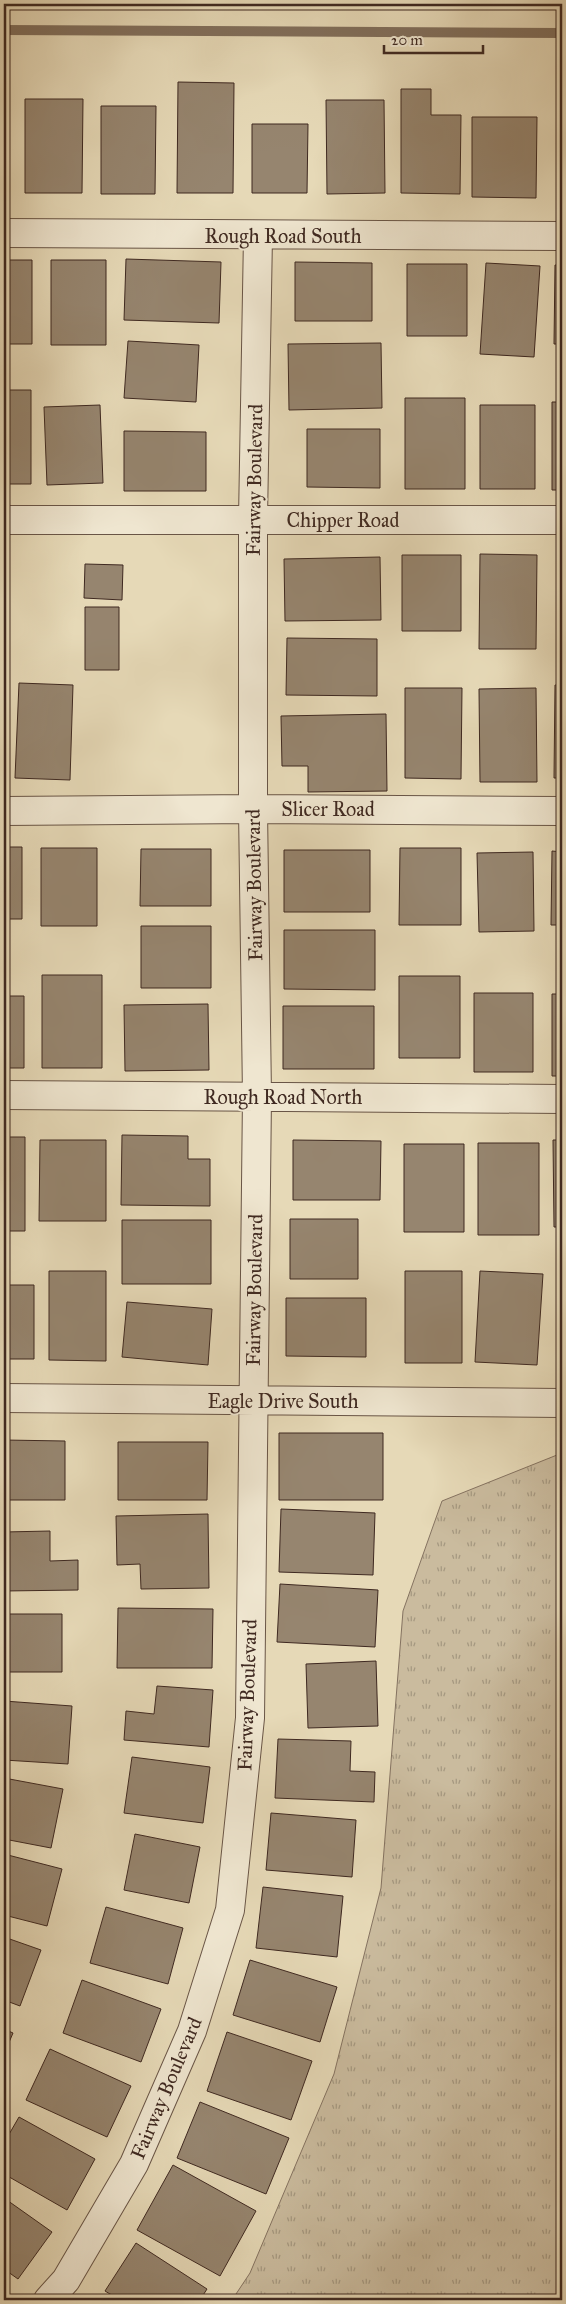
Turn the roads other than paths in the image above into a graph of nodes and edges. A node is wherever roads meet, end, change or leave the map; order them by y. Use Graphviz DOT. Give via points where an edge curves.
graph roads {
  1 [pos="4,233"];
  2 [pos="258,236"];
  3 [pos="562,236"];
  4 [pos="253,519"];
  5 [pos="4,520"];
  6 [pos="562,520"];
  7 [pos="253,809"];
  8 [pos="4,810"];
  9 [pos="562,811"];
  10 [pos="4,1096"];
  11 [pos="257,1096"];
  12 [pos="562,1100"];
  13 [pos="4,1398"];
  14 [pos="253,1402"];
  15 [pos="562,1403"];
  16 [pos="48,2300"];
  1 -- 2 [label="street, Rough Road South"];
  2 -- 3 [label="street, Rough Road South"];
  2 -- 4 [label="street, Fairway Boulevard"];
  4 -- 5 [label="street, Chipper Road"];
  4 -- 6 [label="street, Chipper Road"];
  4 -- 7 [label="street, Fairway Boulevard"];
  7 -- 8 [label="street, Slicer Road"];
  7 -- 9 [label="street, Slicer Road"];
  7 -- 11 [label="street, Fairway Boulevard"];
  10 -- 11 [label="street, Rough Road North"];
  11 -- 12 [label="street, Rough Road North"];
  11 -- 14 [label="street, Fairway Boulevard"];
  13 -- 14 [label="street, Eagle Drive South"];
  14 -- 15 [label="street, Eagle Drive South"];
  14 -- 16 [label="street, Fairway Boulevard" via="250,1718 230,1910 192,2030 134,2164 66,2280"];
}
